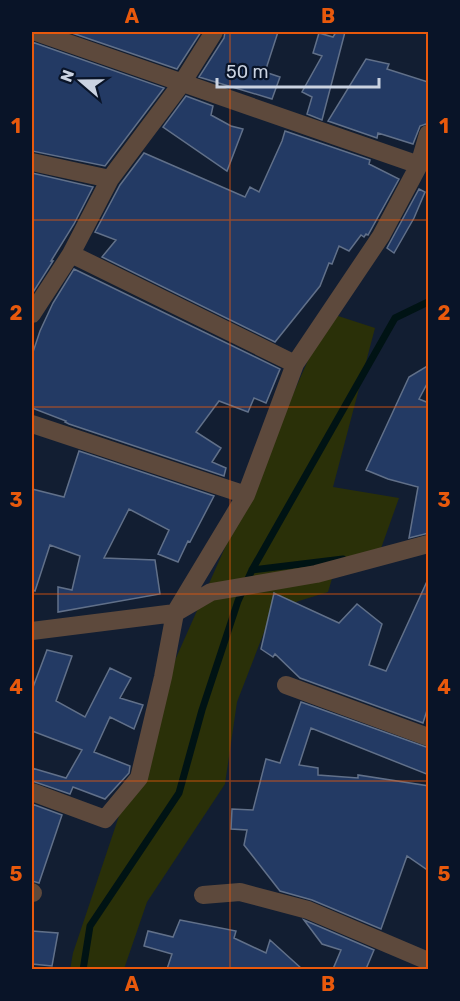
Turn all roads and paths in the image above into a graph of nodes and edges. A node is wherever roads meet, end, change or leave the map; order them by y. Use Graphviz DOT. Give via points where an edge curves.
graph roads {
  1 [pos="36,32"];
  2 [pos="214,32"];
  3 [pos="182,82"];
  4 [pos="429,134"];
  5 [pos="32,162"];
  6 [pos="418,165"];
  7 [pos="110,179"];
  8 [pos="71,254"];
  9 [pos="33,306"];
  10 [pos="295,364"];
  11 [pos="32,424"];
  12 [pos="246,495"];
  13 [pos="429,544"];
  14 [pos="176,613"];
  15 [pos="32,631"];
  16 [pos="286,685"];
  17 [pos="429,738"];
  18 [pos="32,792"];
  19 [pos="203,895"];
  20 [pos="429,961"];
  1 -- 3 [label="street"];
  2 -- 3 [label="street"];
  3 -- 6 [label="street"];
  3 -- 7 [label="street"];
  4 -- 6 [label="street"];
  5 -- 7 [label="street"];
  6 -- 10 [label="street" via="381,236"];
  7 -- 8 [label="street"];
  8 -- 9 [label="street"];
  8 -- 10 [label="street"];
  10 -- 12 [label="street"];
  11 -- 12 [label="street"];
  12 -- 14 [label="street"];
  13 -- 14 [label="street" via="316,574 211,592"];
  14 -- 15 [label="street"];
  14 -- 18 [label="street" via="139,778 105,819"];
  16 -- 17 [label="street"];
  19 -- 20 [label="street" via="240,892 308,910"];
}
